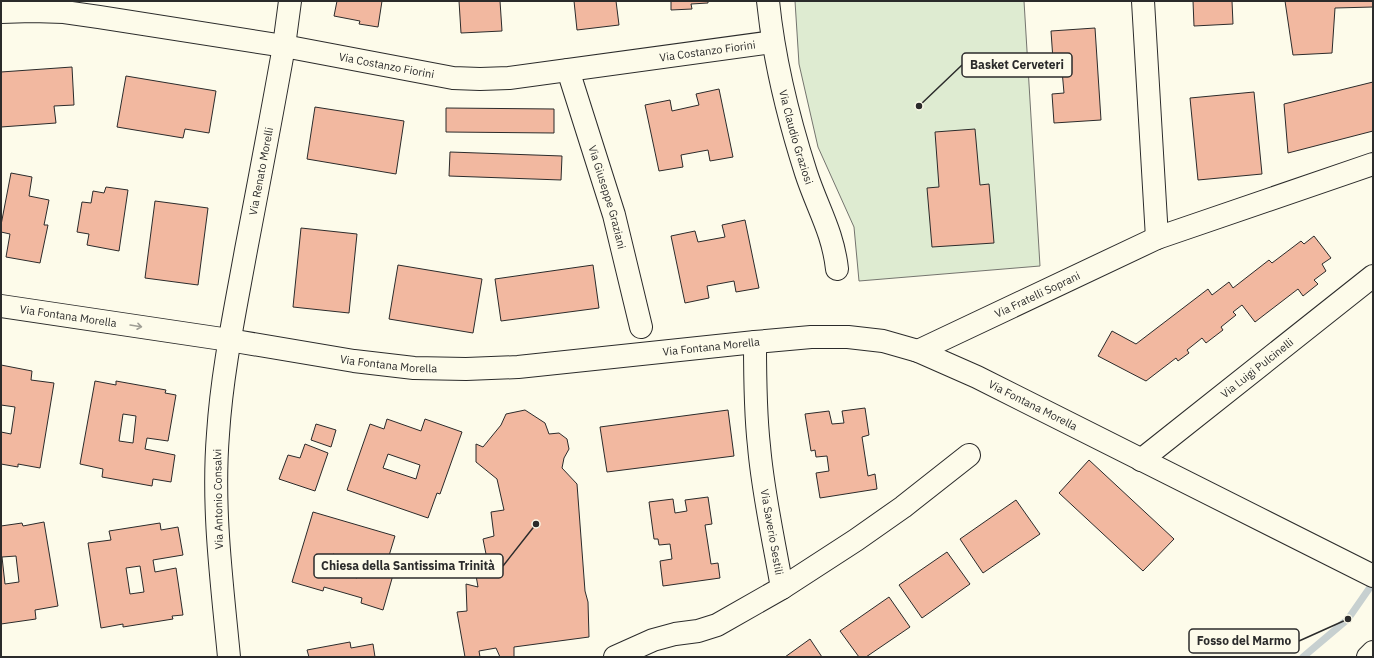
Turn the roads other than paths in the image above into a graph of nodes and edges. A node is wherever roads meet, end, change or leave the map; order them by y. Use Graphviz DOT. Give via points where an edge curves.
graph roads {
  1 [pos="290,1"];
  2 [pos="768,1"];
  3 [pos="1143,1"];
  4 [pos="1,12"];
  5 [pos="773,42"];
  6 [pos="284,46"];
  7 [pos="568,70"];
  8 [pos="1373,164"];
  9 [pos="1157,238"];
  10 [pos="837,269"];
  11 [pos="1373,276"];
  12 [pos="1,306"];
  13 [pos="641,326"];
  14 [pos="229,340"];
  15 [pos="755,342"];
  16 [pos="918,351"];
  17 [pos="969,455"];
  18 [pos="1141,460"];
  19 [pos="1364,571"];
  20 [pos="782,588"];
  21 [pos="1373,652"];
  22 [pos="229,657"];
  23 [pos="616,657"];
  24 [pos="1368,657"];
  1 -- 6 [label="street, Via Renato Morelli"];
  2 -- 5 [label="street, Via Claudio Graziosi"];
  3 -- 9 [label="street"];
  4 -- 6 [label="street, Via Costanzo Fiorini" via="64,12"];
  5 -- 7 [label="street, Via Costanzo Fiorini"];
  5 -- 10 [label="street, Via Claudio Graziosi" via="795,136 808,178 828,226"];
  6 -- 7 [label="street, Via Costanzo Fiorini" via="465,79 509,78"];
  6 -- 14 [label="street, Via Renato Morelli"];
  7 -- 13 [label="street, Via Giuseppe Graziani" via="614,215"];
  8 -- 9 [label="street, Via Fratelli Soprani"];
  9 -- 16 [label="street, Via Fratelli Soprani"];
  11 -- 18 [label="street, Via Luigi Pulcinelli"];
  12 -- 14 [label="street, Via Fontana Morella, one-way"];
  14 -- 15 [label="street, Via Fontana Morella" via="377,365 450,369 518,367"];
  14 -- 22 [label="street, Via Antonio Consalvi" via="223,377 216,487"];
  15 -- 16 [label="street, Via Fontana Morella" via="848,337 883,341"];
  15 -- 20 [label="street, Via Saverio Sestili" via="755,401 759,448"];
  16 -- 18 [label="street, Via Fontana Morella" via="977,377"];
  17 -- 20 [label="street" via="903,507"];
  18 -- 19 [label="street, Via Fontana Morella"];
  20 -- 23 [label="street, Via Saverio Sestili" via="717,625 653,640"];
  21 -- 24 [label="street"];
}
